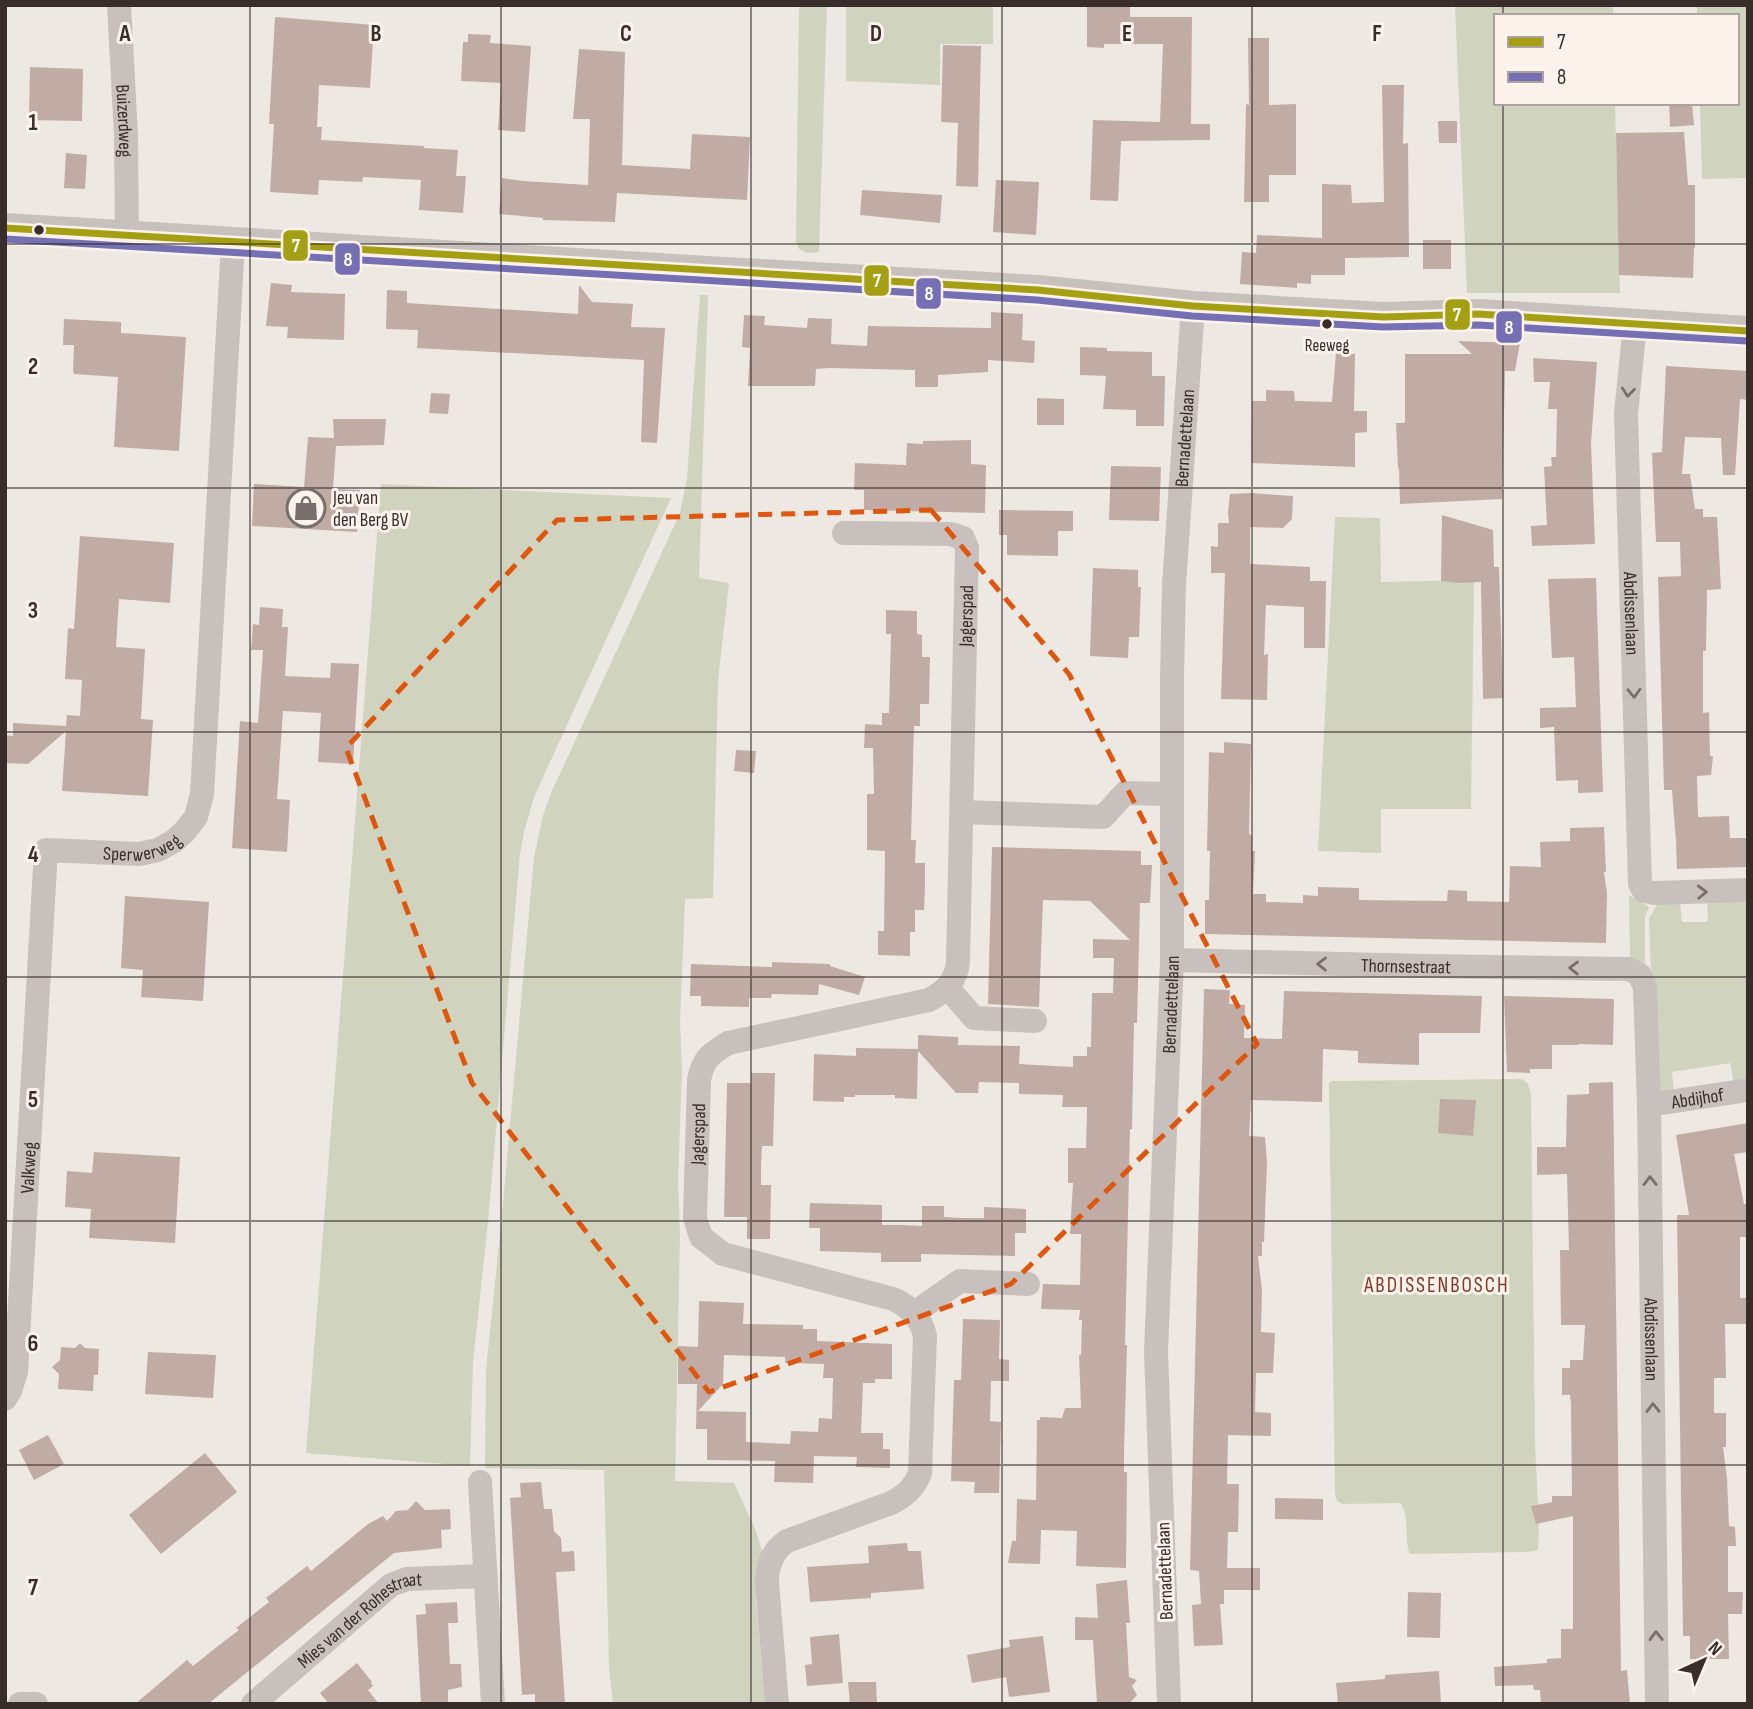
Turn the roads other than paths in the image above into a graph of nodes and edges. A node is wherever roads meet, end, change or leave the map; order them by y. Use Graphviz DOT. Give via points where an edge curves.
graph roads {
  1 [pos="118,5"];
  2 [pos="5,228"];
  3 [pos="127,235"];
  4 [pos="233,243"];
  5 [pos="1193,306"];
  6 [pos="1635,324"];
  7 [pos="1748,331"];
  8 [pos="844,533"];
  9 [pos="1172,794"];
  10 [pos="962,812"];
  11 [pos="46,850"];
  12 [pos="1748,890"];
  13 [pos="1172,960"];
  14 [pos="1640,975"];
  15 [pos="948,988"];
  16 [pos="1035,1021"];
  17 [pos="1748,1090"];
  18 [pos="1649,1105"];
  19 [pos="1028,1284"];
  20 [pos="914,1313"];
  21 [pos="5,1399"];
  22 [pos="480,1482"];
  23 [pos="484,1576"];
  24 [pos="20,1704"];
  25 [pos="36,1704"];
  26 [pos="253,1704"];
  27 [pos="493,1704"];
  28 [pos="777,1704"];
  29 [pos="1169,1704"];
  30 [pos="1657,1704"];
  1 -- 3 [label="street, Buizerdweg"];
  2 -- 3 [label="street"];
  3 -- 4 [label="street"];
  4 -- 5 [label="street" via="1038,290"];
  4 -- 11 [label="street, Sperwerweg" via="202,794 196,817 174,841 158,850 139,854"];
  5 -- 6 [label="street" via="1384,317 1478,314"];
  5 -- 9 [label="street, Bernadettelaan" via="1174,585"];
  6 -- 7 [label="street"];
  6 -- 12 [label="street, Abdissenlaan, one-way" via="1626,414 1640,884 1644,891 1656,893"];
  8 -- 10 [label="street, Jagerspad" via="963,538 967,548"];
  9 -- 10 [label="street" via="1125,793 1103,817"];
  9 -- 13 [label="street, Bernadettelaan"];
  10 -- 15 [label="street, Jagerspad" via="958,962"];
  11 -- 21 [label="street, Valkweg" via="16,1372"];
  14 -- 13 [label="street, Thornsestraat, one-way" via="1629,969"];
  13 -- 29 [label="street, Bernadettelaan" via="1156,1352"];
  14 -- 18 [label="street, Abdissenlaan" via="1645,988"];
  15 -- 16 [label="street" via="974,1018"];
  15 -- 20 [label="street, Jagerspad" via="929,1000 728,1043 706,1059 699,1081 695,1218 701,1237 723,1254 893,1299"];
  17 -- 18 [label="street, Abdijhof"];
  30 -- 18 [label="street, Abdissenlaan, one-way"];
  19 -- 20 [label="street" via="960,1281"];
  20 -- 28 [label="street" via="925,1336 920,1473 903,1496 891,1503 787,1541 773,1555 767,1582"];
  22 -- 23 [label="street"];
  23 -- 26 [label="street, Mies van der Rohestraat" via="407,1579 391,1585"];
  23 -- 27 [label="street"];
  24 -- 25 [label="street"];
}
